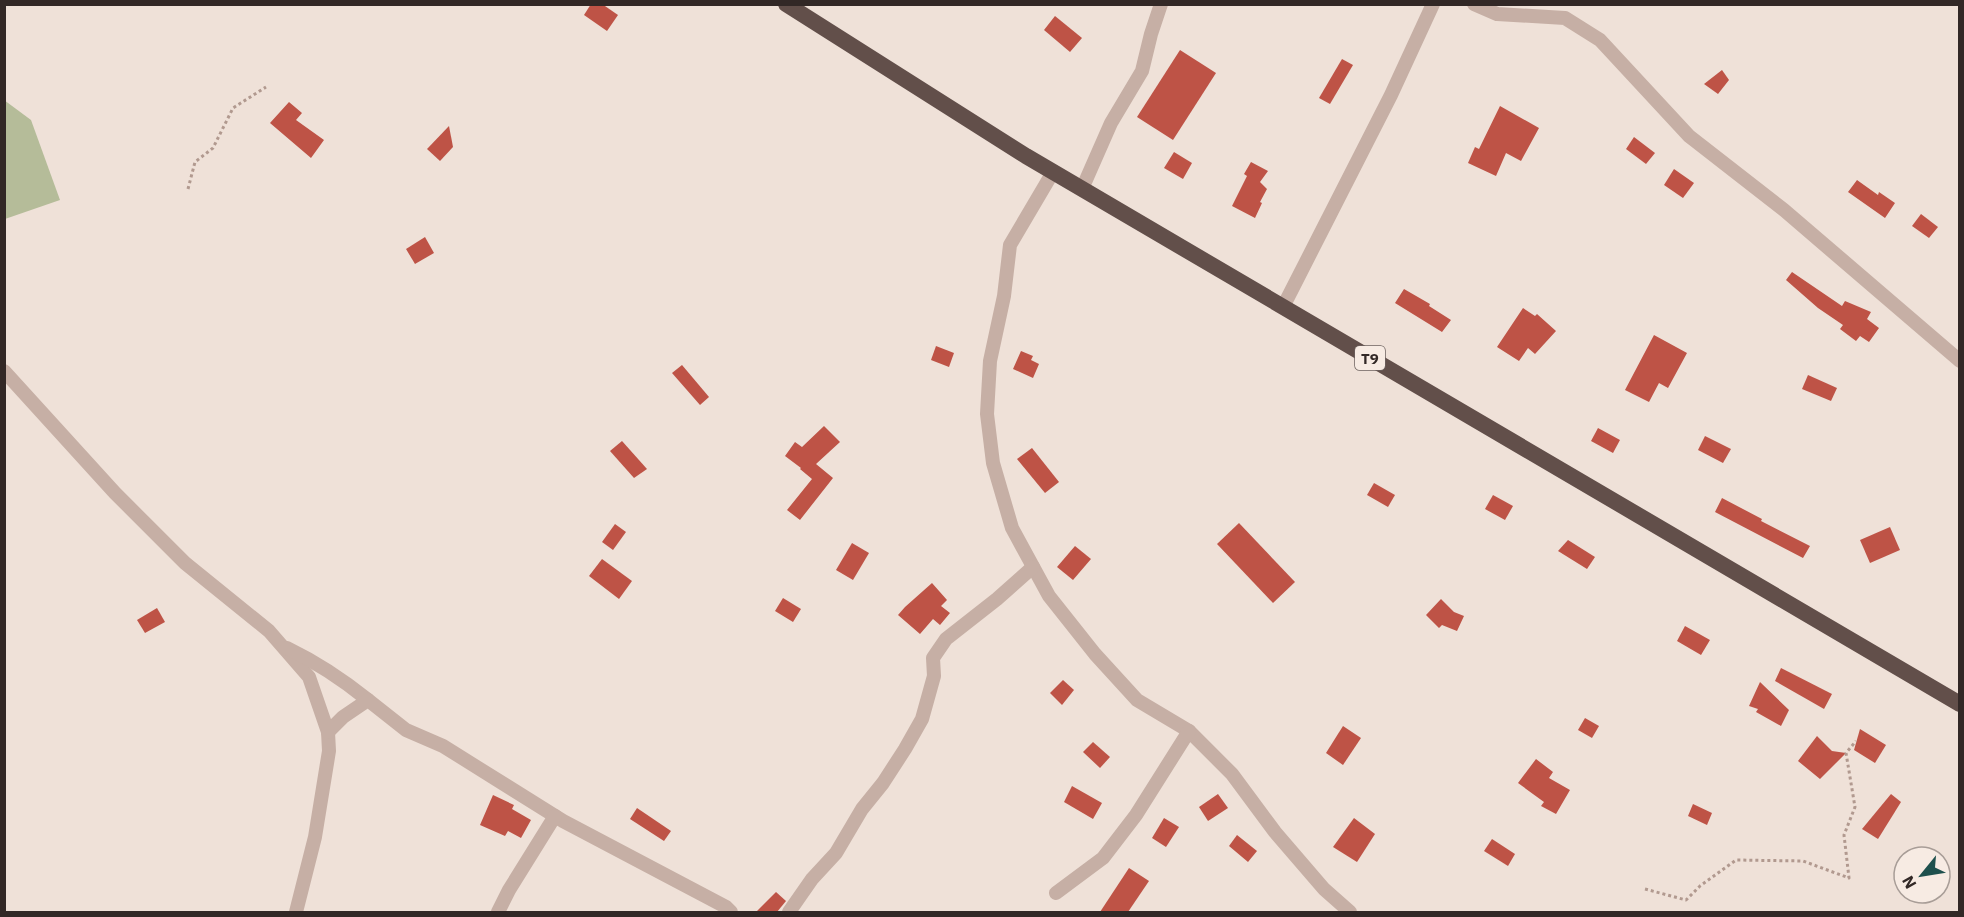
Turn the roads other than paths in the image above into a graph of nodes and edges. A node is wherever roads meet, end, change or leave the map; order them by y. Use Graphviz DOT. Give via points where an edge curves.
graph roads {
  1 [pos="786,4"];
  2 [pos="1161,4"];
  3 [pos="1433,4"];
  4 [pos="1474,4"];
  5 [pos="1053,172"];
  6 [pos="1082,189"];
  7 [pos="1283,307"];
  8 [pos="1959,361"];
  9 [pos="4,371"];
  10 [pos="1033,567"];
  11 [pos="283,646"];
  12 [pos="368,700"];
  13 [pos="1959,704"];
  14 [pos="1189,731"];
  15 [pos="328,732"];
  16 [pos="555,816"];
  17 [pos="1056,893"];
  18 [pos="296,912"];
  19 [pos="498,912"];
  20 [pos="731,912"];
  21 [pos="789,912"];
  22 [pos="1350,912"];
  1 -- 5 [label="highway, T9"];
  2 -- 6 [label="street" via="1142,71 1111,123"];
  3 -- 7 [label="street"];
  4 -- 8 [label="street" via="1497,14 1565,18 1600,40 1689,136 1784,210"];
  5 -- 6 [label="highway, T9"];
  5 -- 10 [label="street" via="1010,245 990,361 987,414 993,463 1012,528"];
  6 -- 7 [label="highway, T9"];
  7 -- 13 [label="highway, T9"];
  9 -- 11 [label="street" via="185,564"];
  10 -- 14 [label="street" via="1049,596 1137,700"];
  10 -- 21 [label="street" via="946,639 933,658 934,676 922,719 836,853"];
  11 -- 12 [label="street" via="339,676"];
  11 -- 15 [label="street" via="309,677"];
  12 -- 15 [label="street"];
  12 -- 16 [label="street" via="406,730 443,746"];
  14 -- 17 [label="street" via="1136,815 1103,858"];
  14 -- 22 [label="street" via="1232,774 1324,889"];
  15 -- 18 [label="street" via="329,751 315,837"];
  16 -- 19 [label="street"];
  16 -- 20 [label="street"];
}
